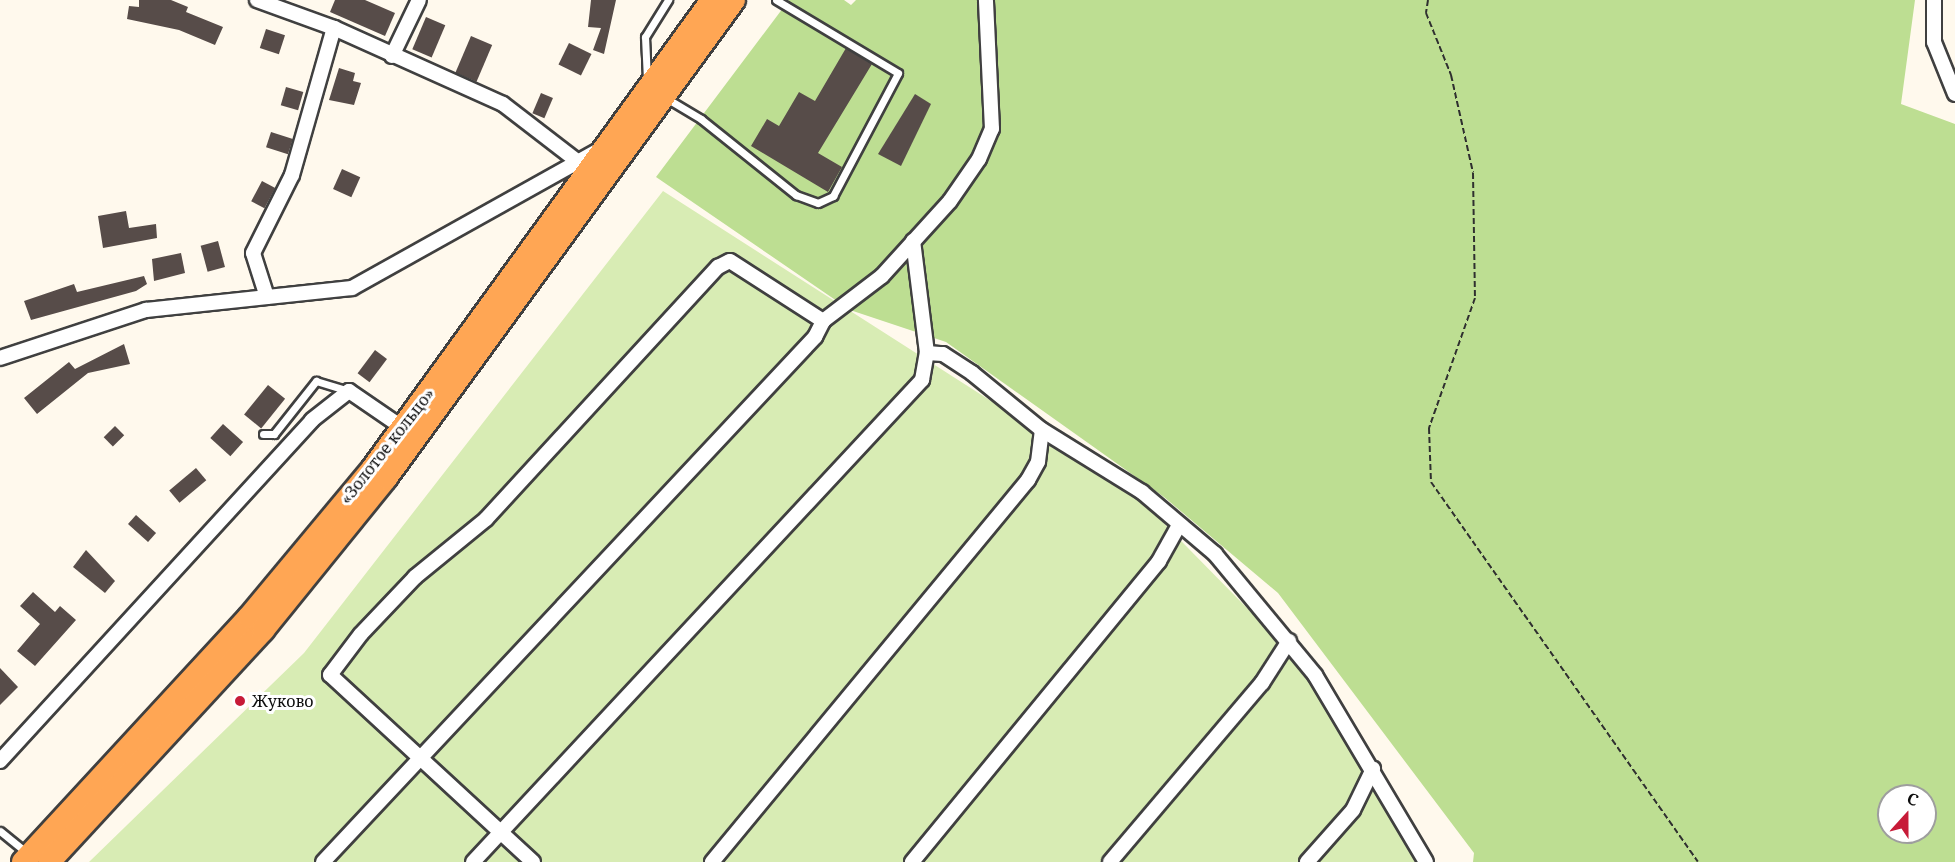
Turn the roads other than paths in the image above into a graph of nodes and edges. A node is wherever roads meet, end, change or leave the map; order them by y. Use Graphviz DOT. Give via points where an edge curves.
graph roads {
  1 [pos="257,0"];
  2 [pos="419,0"];
  3 [pos="668,0"];
  4 [pos="712,0"];
  5 [pos="734,0"];
  6 [pos="776,0"];
  7 [pos="986,0"];
  8 [pos="1934,0"];
  9 [pos="334,28"];
  10 [pos="393,56"];
  11 [pos="656,92"];
  12 [pos="1955,94"];
  13 [pos="634,140"];
  14 [pos="609,145"];
  15 [pos="577,161"];
  16 [pos="913,241"];
  17 [pos="267,297"];
  18 [pos="823,321"];
  19 [pos="927,353"];
  20 [pos="0,358"];
  21 [pos="349,391"];
  22 [pos="402,428"];
  23 [pos="1042,430"];
  24 [pos="263,434"];
  25 [pos="1179,525"];
  26 [pos="1289,641"];
  27 [pos="420,757"];
  28 [pos="0,761"];
  29 [pos="1373,769"];
  30 [pos="0,831"];
  31 [pos="499,832"];
  32 [pos="34,860"];
  33 [pos="323,862"];
  34 [pos="472,862"];
  35 [pos="533,862"];
  36 [pos="712,862"];
  37 [pos="912,862"];
  38 [pos="1110,862"];
  39 [pos="1307,862"];
  40 [pos="1426,862"];
  1 -- 9 [label="street"];
  2 -- 10 [label="street"];
  3 -- 11 [label="lane" via="645,37"];
  4 -- 11 [label="highway, «Золотое кольцо»"];
  5 -- 11 [label="highway, «Золотое кольцо»"];
  6 -- 11 [label="lane" via="898,74 833,196 818,203 796,195 701,119"];
  7 -- 16 [label="street" via="992,129 980,159"];
  8 -- 12 [label="street" via="1934,42"];
  9 -- 10 [label="street"];
  9 -- 17 [label="street" via="292,175 253,253"];
  10 -- 15 [label="street" via="503,104"];
  11 -- 13 [label="highway, «Золотое кольцо»"];
  11 -- 14 [label="highway, «Золотое кольцо»"];
  13 -- 14 [label="street"];
  13 -- 32 [label="highway, «Золотое кольцо»" via="372,496 241,656"];
  14 -- 15 [label="street"];
  14 -- 22 [label="highway, «Золотое кольцо»"];
  15 -- 17 [label="street" via="351,288"];
  16 -- 18 [label="street" via="882,276"];
  16 -- 19 [label="street"];
  17 -- 20 [label="street" via="146,310"];
  18 -- 27 [label="street" via="815,337"];
  18 -- 27 [label="street" via="730,261 718,267 486,519 415,577 361,633 330,675"];
  19 -- 23 [label="street" via="944,354"];
  19 -- 31 [label="street" via="922,380 897,408"];
  21 -- 22 [label="street"];
  21 -- 24 [label="lane" via="316,381 274,434"];
  21 -- 28 [label="street" via="312,420"];
  22 -- 32 [label="highway, «Золотое кольцо»" via="249,617"];
  23 -- 25 [label="street" via="1142,492"];
  23 -- 36 [label="street" via="1038,462 1028,480"];
  25 -- 26 [label="street" via="1215,554"];
  25 -- 37 [label="street" via="1159,561"];
  26 -- 29 [label="street"];
  26 -- 38 [label="street" via="1262,682"];
  27 -- 31 [label="street"];
  27 -- 33 [label="street"];
  29 -- 39 [label="street" via="1353,810"];
  29 -- 40 [label="street"];
  30 -- 32 [label="lane"];
  31 -- 34 [label="street"];
  31 -- 35 [label="street"];
}
